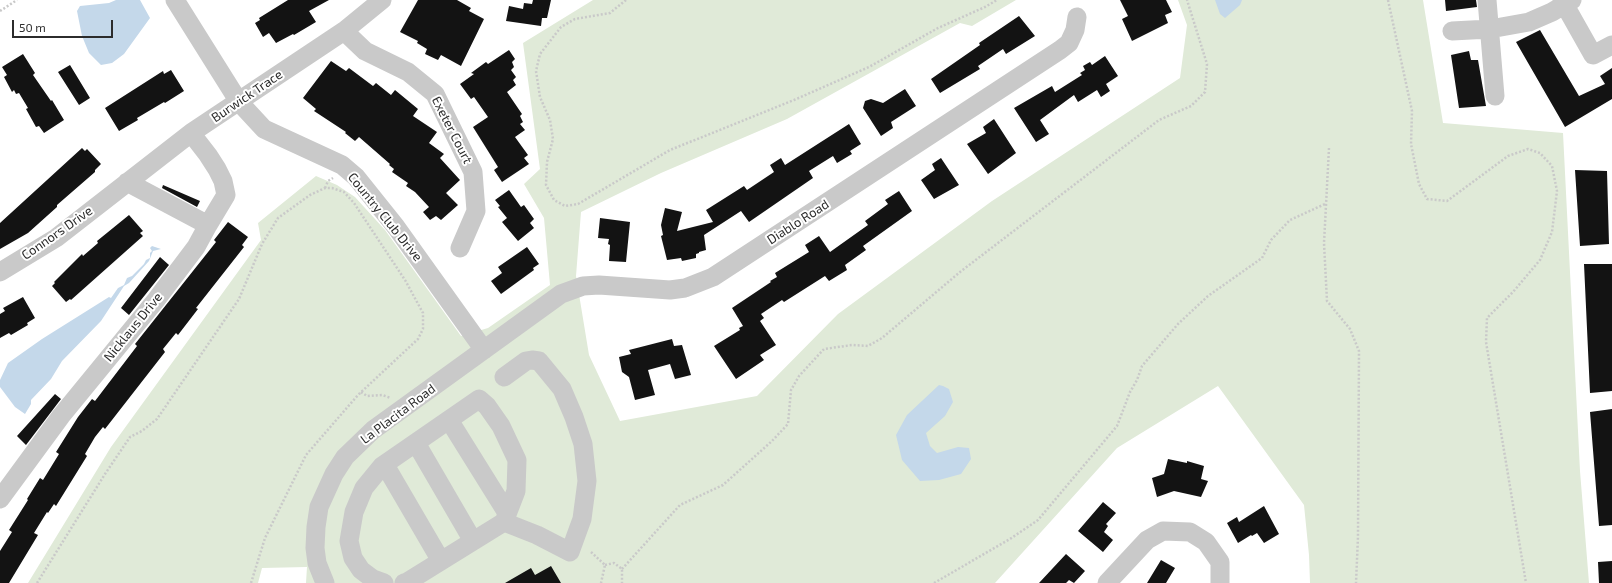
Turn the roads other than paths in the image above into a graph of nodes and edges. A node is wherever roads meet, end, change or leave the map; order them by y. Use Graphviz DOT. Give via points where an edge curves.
graph roads {
  1 [pos="175,0"];
  2 [pos="382,0"];
  3 [pos="1486,0"];
  4 [pos="1566,2"];
  5 [pos="1077,17"];
  6 [pos="1490,29"];
  7 [pos="344,31"];
  8 [pos="1452,31"];
  9 [pos="1612,45"];
  10 [pos="1495,96"];
  11 [pos="239,102"];
  12 [pos="191,133"];
  13 [pos="120,188"];
  14 [pos="208,225"];
  15 [pos="460,248"];
  16 [pos="0,272"];
  17 [pos="484,350"];
  18 [pos="504,376"];
  19 [pos="449,420"];
  20 [pos="416,443"];
  21 [pos="384,465"];
  22 [pos="0,498"];
  23 [pos="505,517"];
  24 [pos="473,541"];
  25 [pos="441,561"];
  26 [pos="326,583"];
  27 [pos="384,583"];
  28 [pos="406,583"];
  29 [pos="1107,583"];
  30 [pos="1220,583"];
  1 -- 11 [label="street, Country Club Drive"];
  2 -- 7 [label="street, Burwick Trace"];
  3 -- 6 [label="street"];
  4 -- 6 [label="street" via="1529,22"];
  4 -- 9 [label="street" via="1593,55"];
  5 -- 17 [label="street, Diablo Road" via="1069,43 1060,50 713,277 691,286 670,290 583,286 561,294"];
  6 -- 8 [label="street"];
  6 -- 10 [label="street"];
  7 -- 11 [label="street, Burwick Trace"];
  7 -- 15 [label="street, Exeter Court" via="365,51 408,72 435,94 473,172 476,211"];
  11 -- 12 [label="street, Burwick Trace"];
  11 -- 17 [label="street, Country Club Drive" via="264,129 342,165 356,177 396,227"];
  12 -- 13 [label="street, Burwick Trace"];
  12 -- 14 [label="street, Nicklaus Drive" via="223,181 226,195"];
  13 -- 14 [label="street"];
  13 -- 16 [label="street, Connors Drive" via="56,238"];
  14 -- 22 [label="street, Nicklaus Drive" via="196,246 160,294 60,416"];
  17 -- 26 [label="street, La Placita Road" via="373,430 346,457 319,507 315,548 317,564"];
  18 -- 23 [label="street" via="526,361 539,361 562,389 583,444 587,481 582,519 570,552"];
  19 -- 20 [label="street"];
  19 -- 23 [label="street"];
  19 -- 23 [label="street" via="479,399 501,426 517,460 516,491"];
  20 -- 21 [label="street"];
  20 -- 24 [label="street"];
  21 -- 25 [label="street"];
  21 -- 27 [label="street" via="364,488 354,512 349,541 353,558 361,570"];
  23 -- 24 [label="street"];
  24 -- 25 [label="street"];
  25 -- 28 [label="street"];
  29 -- 30 [label="street" via="1147,540 1163,531 1190,532 1206,542 1220,562"];
}
